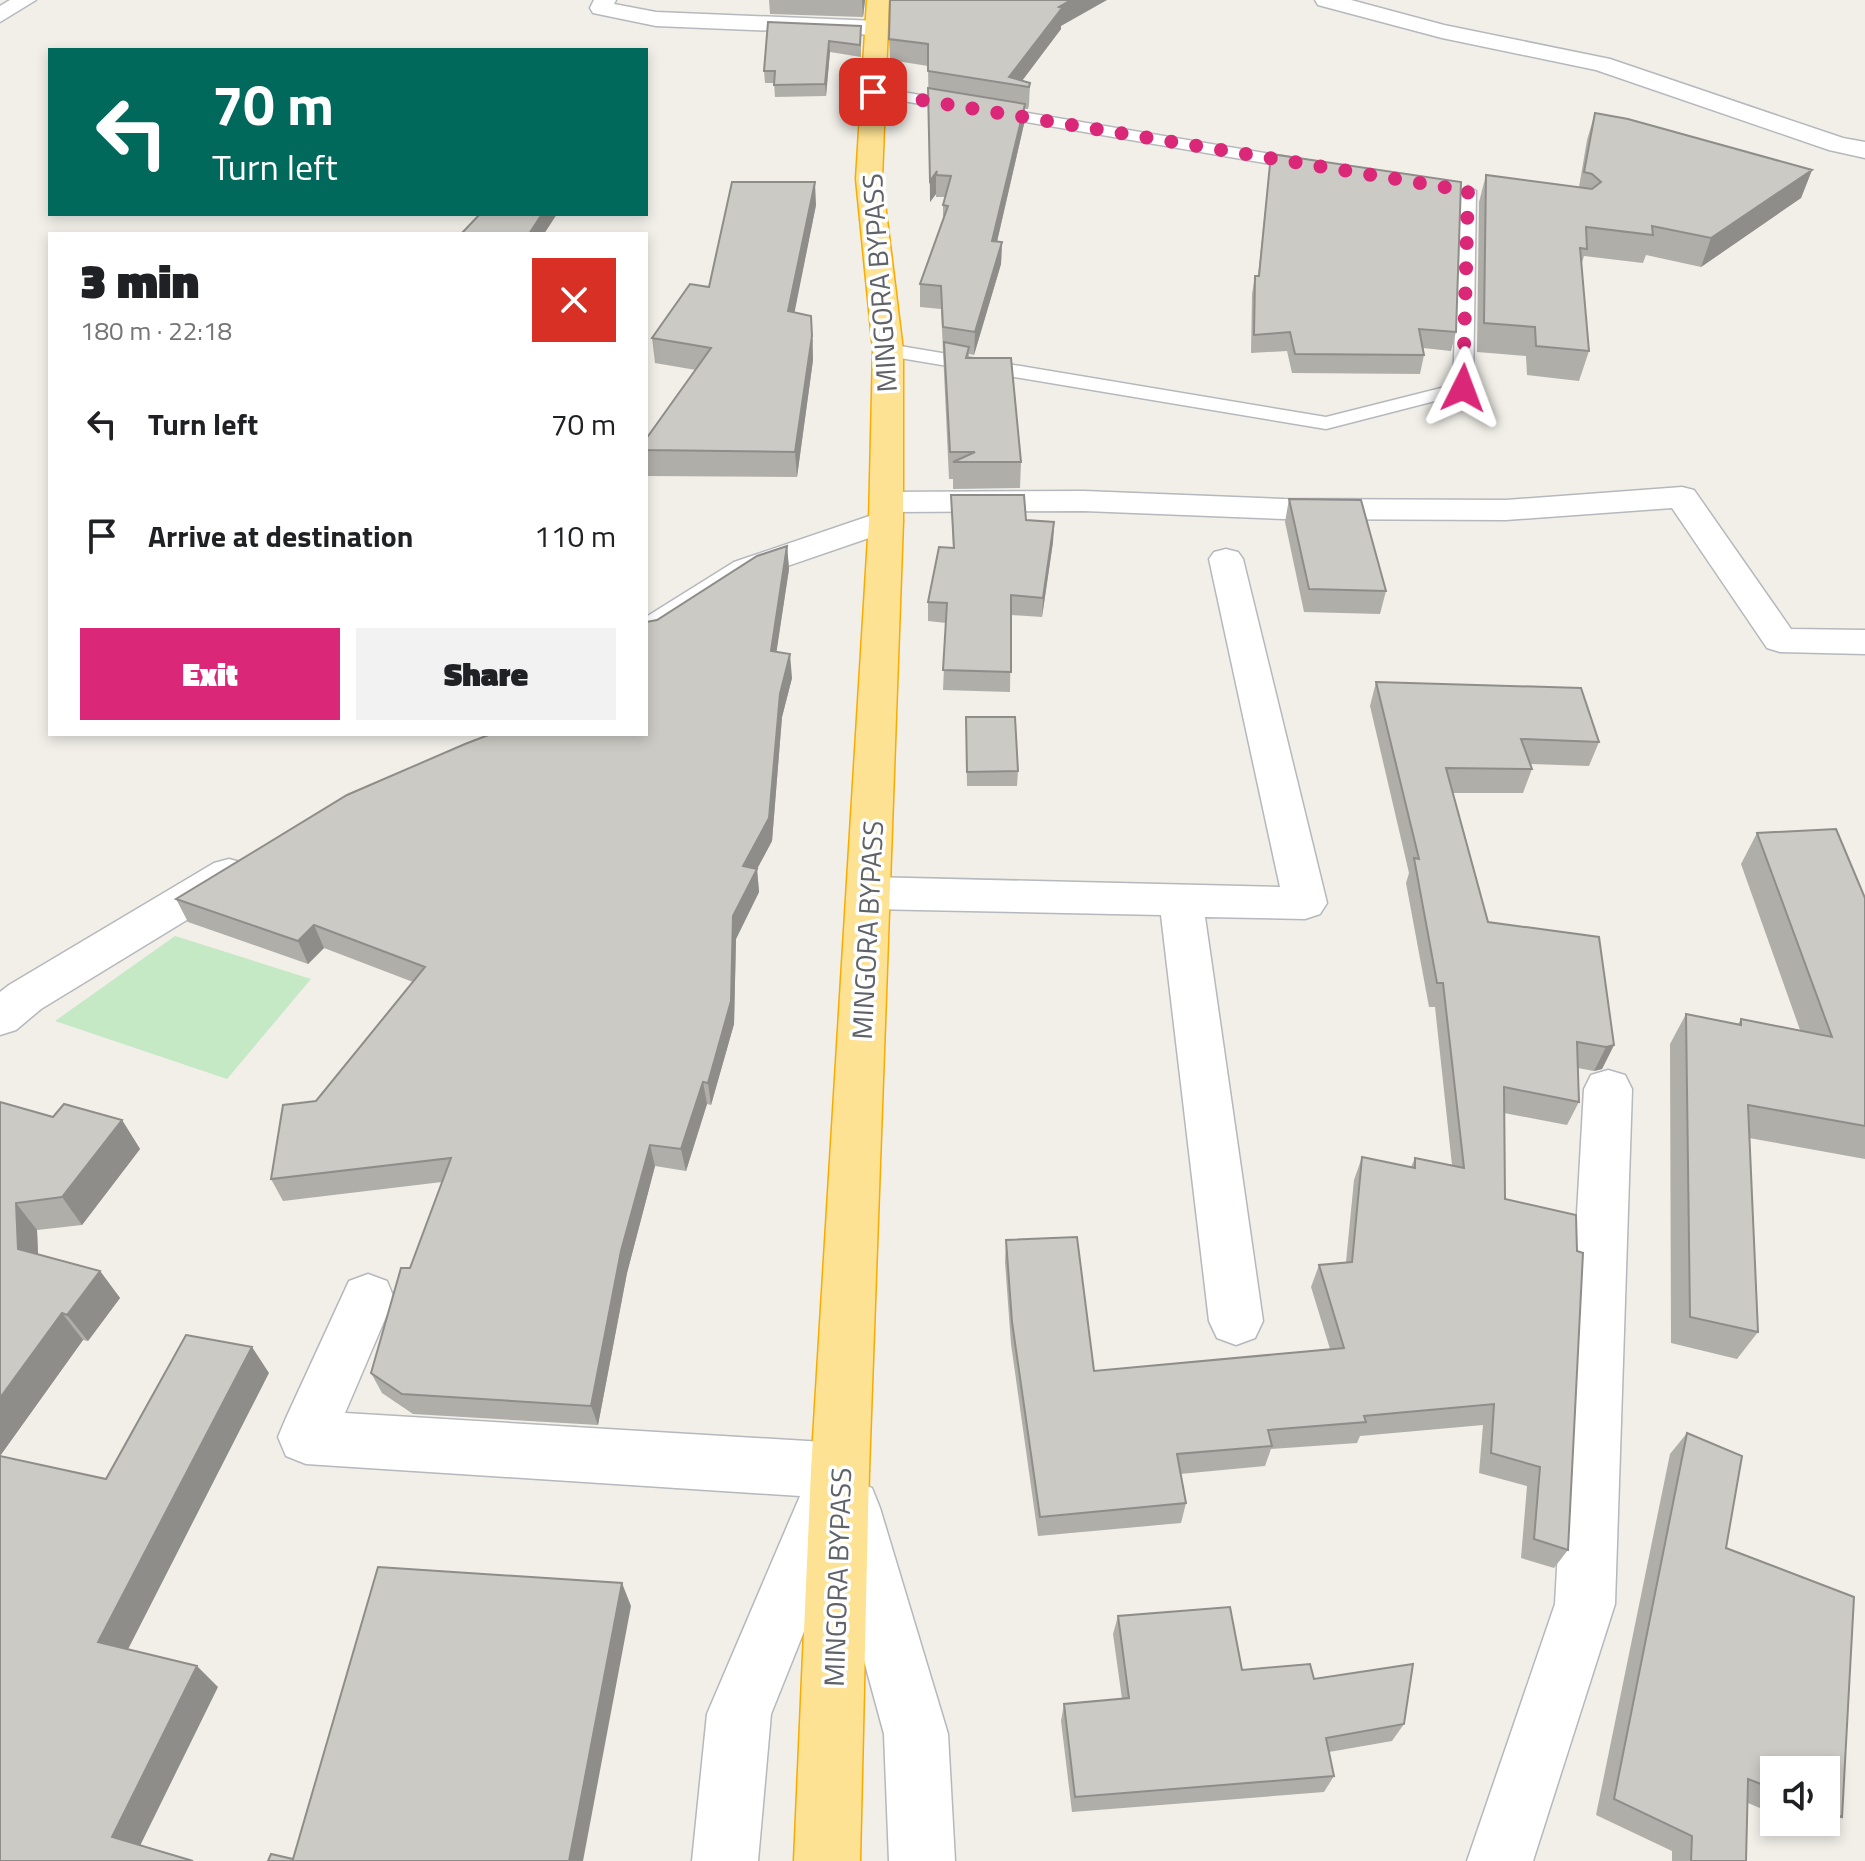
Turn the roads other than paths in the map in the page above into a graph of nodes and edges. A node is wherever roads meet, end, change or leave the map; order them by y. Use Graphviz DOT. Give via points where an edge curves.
graph roads {
  1 [pos="25,0"];
  2 [pos="605,0"];
  3 [pos="878,0"];
  4 [pos="1326,0"];
  5 [pos="0,15"];
  6 [pos="877,28"];
  7 [pos="873,92"];
  8 [pos="1865,150"];
  9 [pos="1317,167"];
  10 [pos="1489,194"];
  11 [pos="888,350"];
  12 [pos="886,511"];
  13 [pos="1226,559"];
  14 [pos="648,632"];
  15 [pos="1865,642"];
  16 [pos="260,855"];
  17 [pos="869,893"];
  18 [pos="1181,902"];
  19 [pos="8,1000"];
  20 [pos="1608,1089"];
  21 [pos="368,1298"];
  22 [pos="1236,1321"];
  23 [pos="840,1471"];
  24 [pos="725,1861"];
  25 [pos="827,1861"];
  26 [pos="922,1861"];
  27 [pos="1500,1861"];
  1 -- 5 [label="street"];
  2 -- 6 [label="street" via="601,8 656,19"];
  3 -- 6 [label="highway, MINGORA BYPASS"];
  4 -- 8 [label="street" via="1602,64"];
  6 -- 7 [label="highway, MINGORA BYPASS"];
  7 -- 9 [label="lane"];
  7 -- 11 [label="highway, MINGORA BYPASS" via="869,179"];
  10 -- 11 [label="lane" via="1460,190 1463,388 1326,423"];
  11 -- 12 [label="highway, MINGORA BYPASS"];
  12 -- 14 [label="street" via="746,569"];
  12 -- 15 [label="street" via="1084,501 1506,510 1682,497 1780,640"];
  12 -- 17 [label="highway, MINGORA BYPASS"];
  13 -- 18 [label="street" via="1305,903"];
  16 -- 19 [label="street"];
  17 -- 18 [label="street"];
  17 -- 23 [label="highway, MINGORA BYPASS"];
  18 -- 22 [label="street"];
  20 -- 27 [label="street" via="1585,1604"];
  21 -- 23 [label="street" via="306,1437"];
  23 -- 24 [label="street" via="739,1714"];
  23 -- 25 [label="highway, MINGORA BYPASS"];
  23 -- 26 [label="street" via="916,1734"];
}
